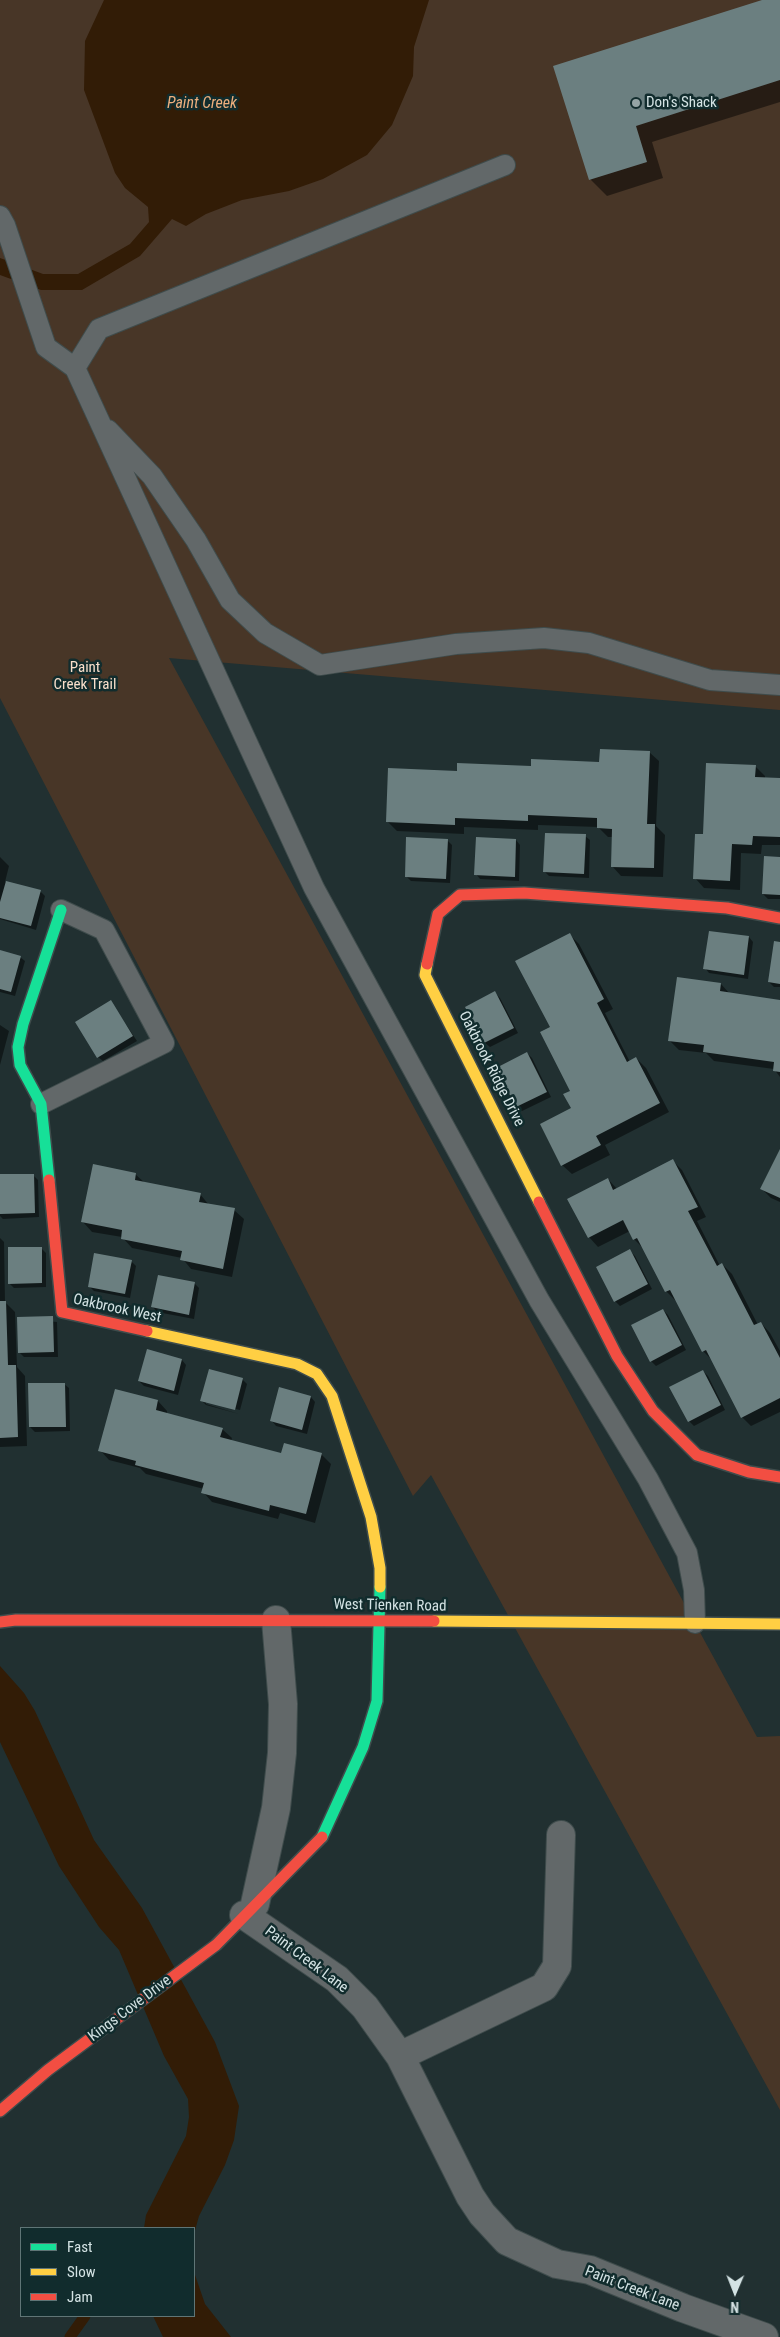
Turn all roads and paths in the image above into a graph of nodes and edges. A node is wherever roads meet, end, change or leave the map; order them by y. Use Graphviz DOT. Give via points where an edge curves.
graph roads {
  1 [pos="504,164"];
  2 [pos="0,216"];
  3 [pos="75,368"];
  4 [pos="97,418"];
  5 [pos="780,685"];
  6 [pos="61,910"];
  7 [pos="780,918"];
  8 [pos="41,1104"];
  9 [pos="780,1477"];
  10 [pos="276,1620"];
  11 [pos="380,1620"];
  12 [pos="0,1622"];
  13 [pos="694,1623"];
  14 [pos="780,1624"];
  15 [pos="562,1835"];
  16 [pos="249,1909"];
  17 [pos="400,2056"];
  18 [pos="0,2111"];
  19 [pos="764,2337"];
  1 -- 3 [label="lane" via="99,329"];
  2 -- 3 [label="lane" via="6,225 46,348"];
  3 -- 4 [label="lane"];
  4 -- 5 [label="lane" via="152,476 196,540 230,600 265,633 320,665 456,644 544,638 589,643 710,680"];
  4 -- 13 [label="lane" via="314,888 540,1300 648,1479 687,1553 694,1590"];
  6 -- 8 [label="street, Oakbrook West" via="18,1047 20,1065"];
  6 -- 8 [label="lane" via="104,930 164,1042"];
  7 -- 9 [label="street, Oakbrook Ridge Drive" via="727,908 524,893 460,894 438,914 426,975 618,1356 653,1411 697,1455 749,1472"];
  8 -- 11 [label="street, Oakbrook West" via="62,1312 297,1364 316,1374 332,1396 371,1517 380,1568"];
  10 -- 11 [label="street, West Tienken Road"];
  10 -- 12 [label="street, West Tienken Road"];
  10 -- 16 [label="street" via="282,1753 276,1808"];
  11 -- 13 [label="street, West Tienken Road"];
  11 -- 16 [label="street, Kings Cove Drive" via="377,1701 359,1756 320,1841"];
  13 -- 14 [label="street, West Tienken Road"];
  15 -- 17 [label="street" via="557,1966 544,1987"];
  16 -- 17 [label="street, Paint Creek Lane" via="337,1979 365,2007"];
  16 -- 18 [label="street, Kings Cove Drive" via="216,1945 48,2070"];
  17 -- 19 [label="street, Paint Creek Lane" via="470,2196 507,2241 557,2264 590,2270"];
}
